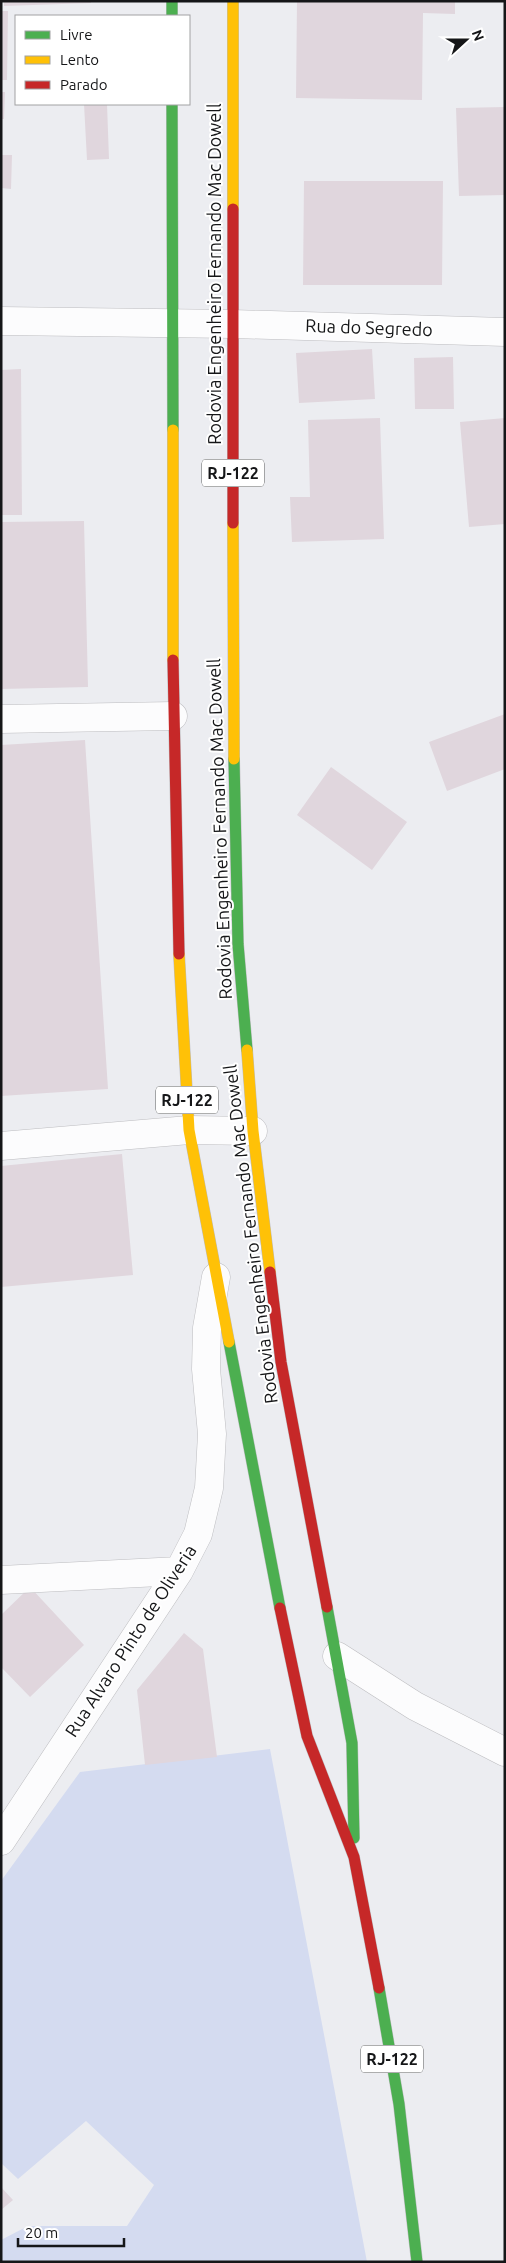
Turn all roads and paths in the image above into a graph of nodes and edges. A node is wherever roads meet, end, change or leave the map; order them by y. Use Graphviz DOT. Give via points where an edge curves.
graph roads {
  1 [pos="172,1"];
  2 [pos="233,1"];
  3 [pos="172,15"];
  4 [pos="172,105"];
  5 [pos="1,321"];
  6 [pos="172,323"];
  7 [pos="233,324"];
  8 [pos="505,332"];
  9 [pos="173,716"];
  10 [pos="1,719"];
  11 [pos="189,1130"];
  12 [pos="253,1131"];
  13 [pos="1,1146"];
  14 [pos="216,1275"];
  15 [pos="179,1571"];
  16 [pos="1,1580"];
  17 [pos="337,1656"];
  18 [pos="505,1752"];
  19 [pos="1,1841"];
  20 [pos="354,1857"];
  21 [pos="417,2262"];
  1 -- 3 [label="main road"];
  2 -- 7 [label="main road, Rodovia Engenheiro Fernando Mac Dowell / RJ-122"];
  4 -- 6 [label="main road, Rodovia Engenheiro Fernando Mac Dowell / RJ-122"];
  5 -- 6 [label="street, Rua do Segredo"];
  6 -- 7 [label="street, Rua do Segredo"];
  6 -- 9 [label="main road, Rodovia Engenheiro Fernando Mac Dowell / RJ-122"];
  7 -- 8 [label="street, Rua do Segredo"];
  7 -- 12 [label="main road, Rodovia Engenheiro Fernando Mac Dowell / RJ-122" via="233,725 237,924"];
  9 -- 10 [label="street"];
  9 -- 11 [label="main road, Rodovia Engenheiro Fernando Mac Dowell / RJ-122" via="177,927"];
  11 -- 12 [label="street"];
  11 -- 13 [label="street"];
  11 -- 14 [label="main road, Rodovia Engenheiro Fernando Mac Dowell / RJ-122"];
  12 -- 17 [label="main road, Rodovia Engenheiro Fernando Mac Dowell / RJ-122" via="281,1362"];
  14 -- 15 [label="street, Rua Alvaro Pinto de Oliveria" via="206,1328 212,1434 209,1488 198,1534"];
  14 -- 20 [label="main road, Rodovia Engenheiro Fernando Mac Dowell / RJ-122" via="268,1552 307,1736"];
  15 -- 16 [label="street"];
  15 -- 19 [label="street, Rua Alvaro Pinto de Oliveria"];
  17 -- 18 [label="street" via="415,1706"];
  17 -- 20 [label="main road, Rodovia Engenheiro Fernando Mac Dowell / RJ-122" via="352,1743"];
  20 -- 21 [label="main road, Rodovia Engenheiro Fernando Mac Dowell / RJ-122" via="399,2104"];
}
